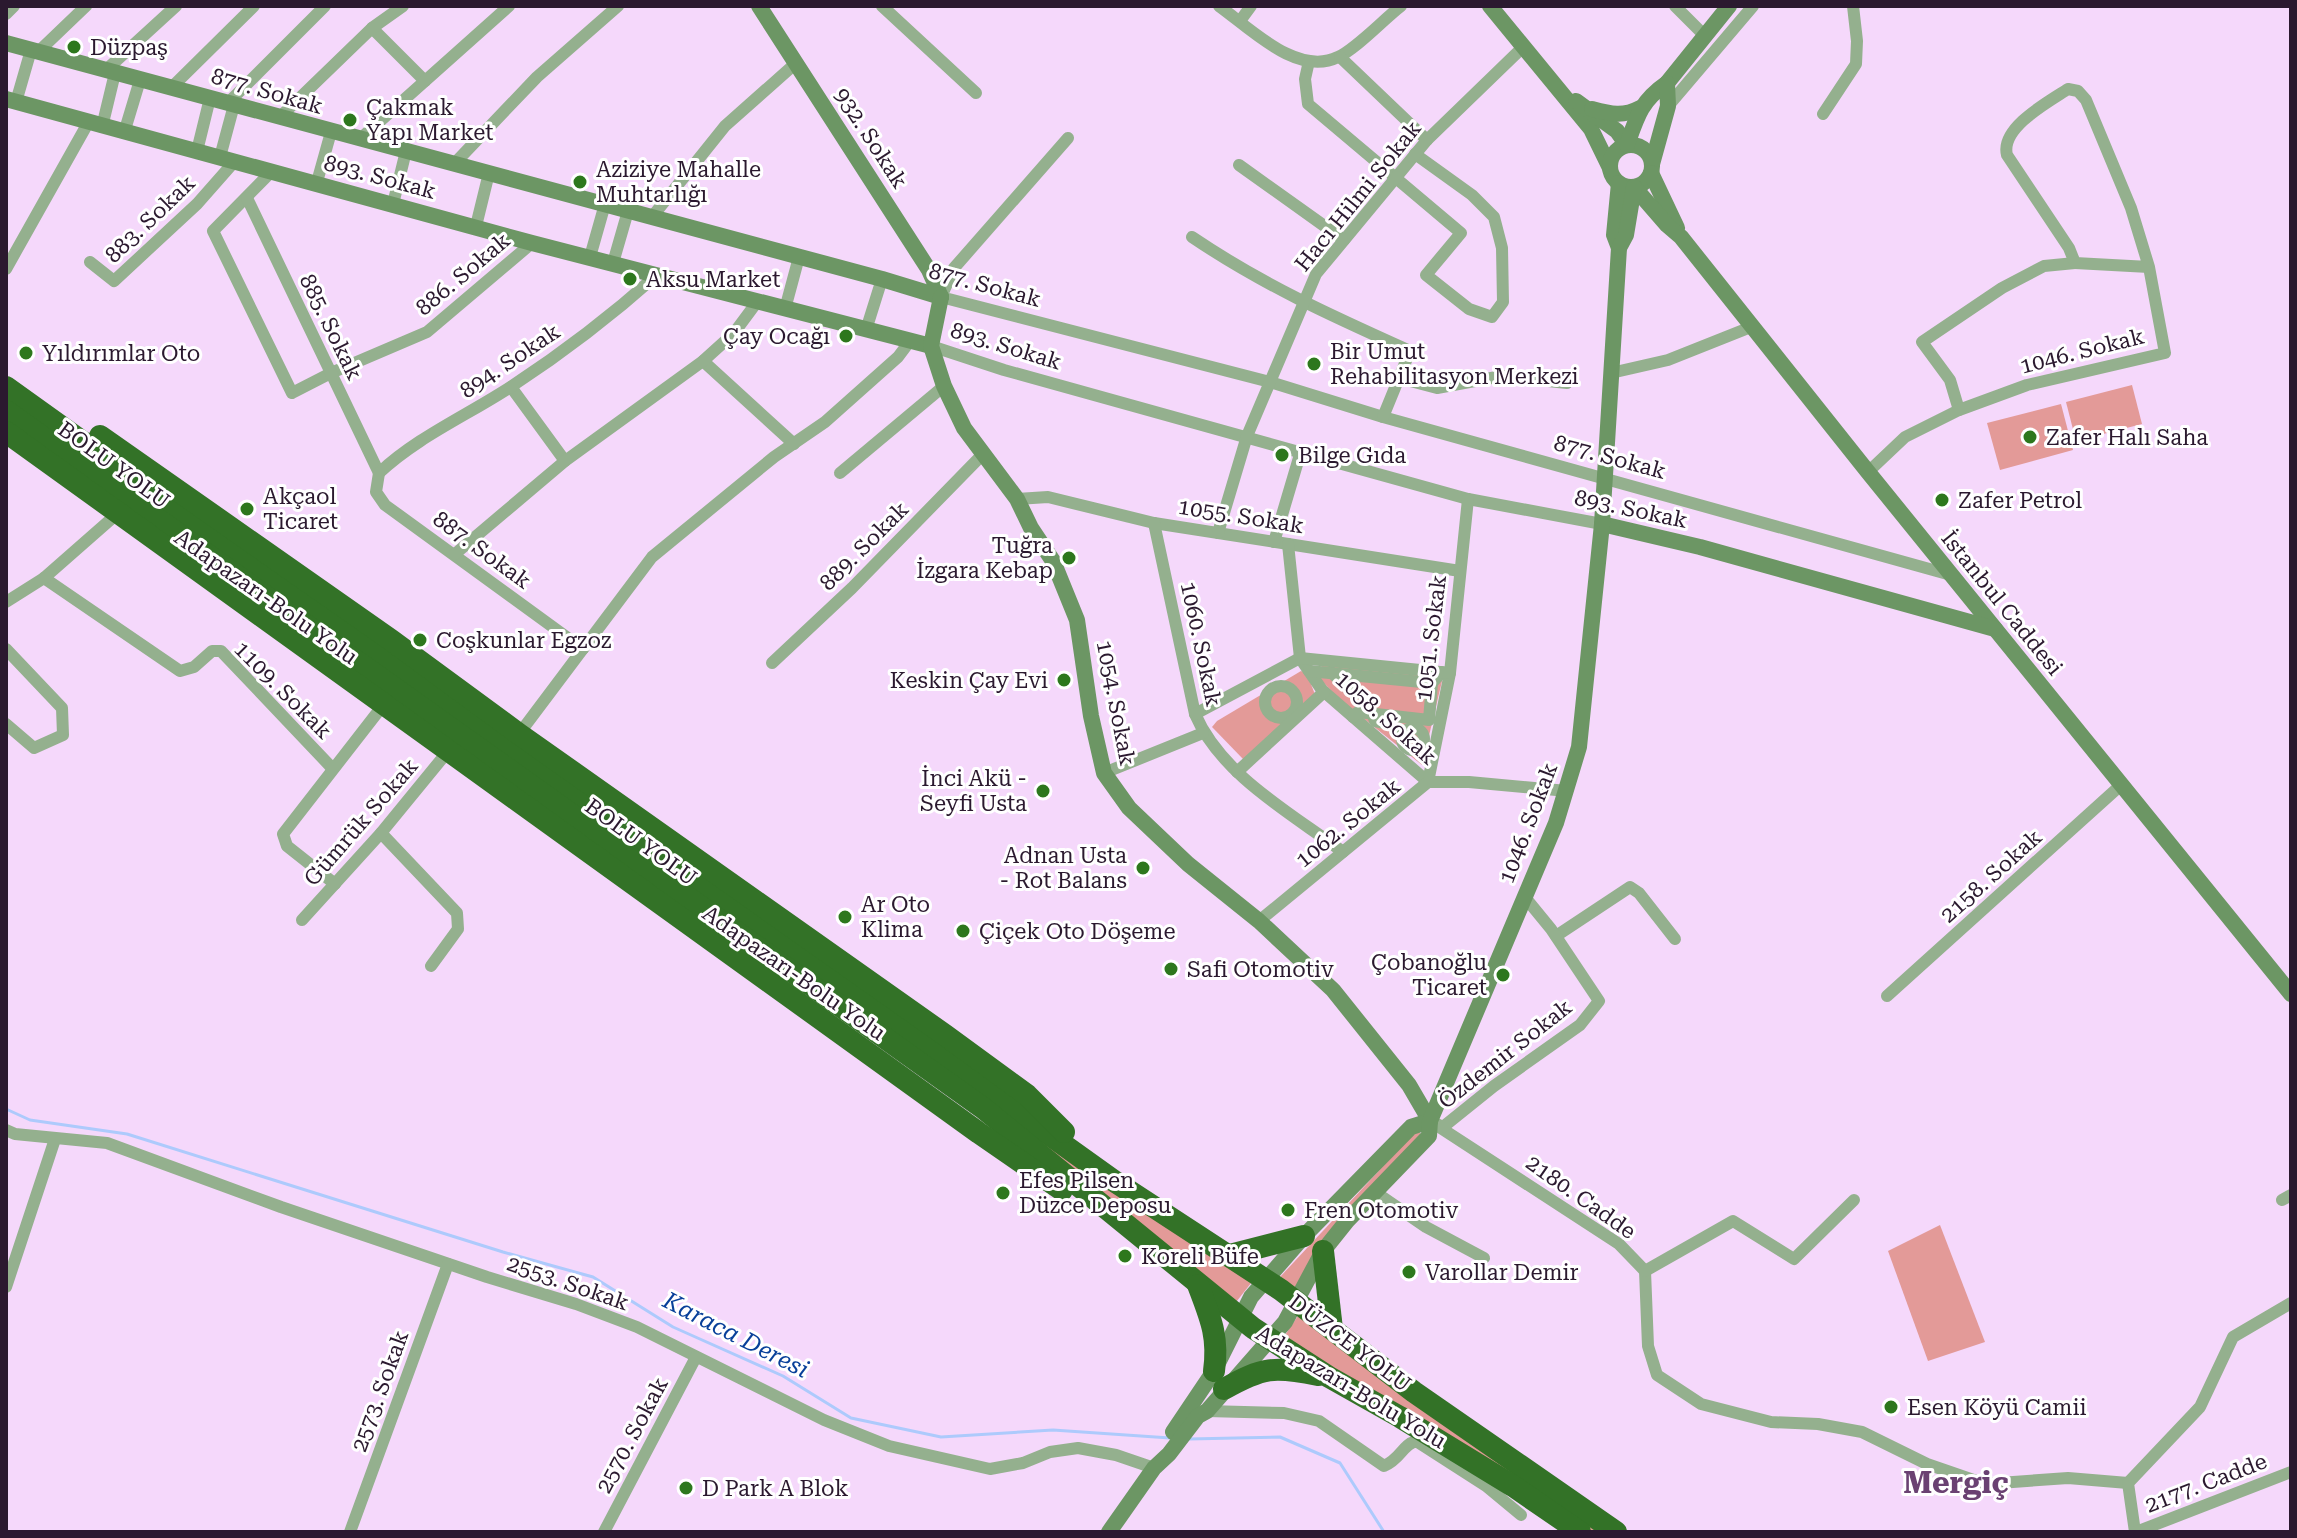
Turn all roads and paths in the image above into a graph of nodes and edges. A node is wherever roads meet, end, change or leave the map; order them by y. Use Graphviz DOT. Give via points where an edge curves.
graph roads {
  1 [pos="14,6"];
  2 [pos="86,6"];
  3 [pos="176,6"];
  4 [pos="254,6"];
  5 [pos="325,6"];
  6 [pos="403,6"];
  7 [pos="509,6"];
  8 [pos="618,6"];
  9 [pos="759,6"];
  10 [pos="882,6"];
  11 [pos="1219,6"];
  12 [pos="1251,6"];
  13 [pos="1490,6"];
  14 [pos="1675,6"];
  15 [pos="1729,6"];
  16 [pos="1753,6"];
  17 [pos="1853,6"];
  18 [pos="1394,8"];
  19 [pos="6,14"];
  20 [pos="1240,21"];
  21 [pos="372,28"];
  22 [pos="1704,35"];
  23 [pos="6,43"];
  24 [pos="1523,47"];
  25 [pos="35,51"];
  26 [pos="1340,57"];
  27 [pos="1309,61"];
  28 [pos="796,63"];
  29 [pos="110,72"];
  30 [pos="140,80"];
  31 [pos="425,81"];
  32 [pos="1667,83"];
  33 [pos="171,88"];
  34 [pos="1562,91"];
  35 [pos="976,93"];
  36 [pos="210,98"];
  37 [pos="11,101"];
  38 [pos="231,104"];
  39 [pos="1584,106"];
  40 [pos="1668,106"];
  41 [pos="1640,108"];
  42 [pos="1823,114"];
  43 [pos="280,117"];
  44 [pos="95,125"];
  45 [pos="331,132"];
  46 [pos="124,133"];
  47 [pos="1068,138"];
  48 [pos="360,139"];
  49 [pos="1427,140"];
  50 [pos="1627,145"];
  51 [pos="197,151"];
  52 [pos="406,151"];
  53 [pos="1415,154"];
  54 [pos="227,160"];
  55 [pos="455,163"];
  56 [pos="1239,165"];
  57 [pos="1610,168"];
  58 [pos="1652,168"];
  59 [pos="271,172"];
  60 [pos="489,173"];
  61 [pos="1394,177"];
  62 [pos="317,182"];
  63 [pos="1627,185"];
  64 [pos="247,198"];
  65 [pos="393,204"];
  66 [pos="605,204"];
  67 [pos="628,211"];
  68 [pos="652,217"];
  69 [pos="476,226"];
  70 [pos="1192,237"];
  71 [pos="1681,237"];
  72 [pos="1344,240"];
  73 [pos="532,243"];
  74 [pos="590,257"];
  75 [pos="799,257"];
  76 [pos="90,262"];
  77 [pos="613,263"];
  78 [pos="2075,263"];
  79 [pos="2149,267"];
  80 [pos="6,269"];
  81 [pos="658,274"];
  82 [pos="882,279"];
  83 [pos="941,297"];
  84 [pos="757,302"];
  85 [pos="1302,303"];
  86 [pos="785,309"];
  87 [pos="1751,327"];
  88 [pos="866,330"];
  89 [pos="910,341"];
  90 [pos="931,346"];
  91 [pos="703,361"];
  92 [pos="6,371"];
  93 [pos="331,373"];
  94 [pos="1611,373"];
  95 [pos="1399,378"];
  96 [pos="1270,382"];
  97 [pos="1567,383"];
  98 [pos="944,386"];
  99 [pos="6,387"];
  100 [pos="511,387"];
  101 [pos="1959,410"];
  102 [pos="6,411"];
  103 [pos="1383,417"];
  104 [pos="6,432"];
  105 [pos="1247,436"];
  106 [pos="794,444"];
  107 [pos="1301,451"];
  108 [pos="983,454"];
  109 [pos="565,461"];
  110 [pos="1868,472"];
  111 [pos="379,473"];
  112 [pos="840,473"];
  113 [pos="1605,478"];
  114 [pos="1017,499"];
  115 [pos="1468,499"];
  116 [pos="118,513"];
  117 [pos="1154,523"];
  118 [pos="1602,524"];
  119 [pos="1218,533"];
  120 [pos="1274,542"];
  121 [pos="1288,544"];
  122 [pos="455,554"];
  123 [pos="1460,571"];
  124 [pos="1951,575"];
  125 [pos="44,578"];
  126 [pos="8,596"];
  127 [pos="1995,629"];
  128 [pos="6,649"];
  129 [pos="583,649"];
  130 [pos="1300,658"];
  131 [pos="772,663"];
  132 [pos="1309,671"];
  133 [pos="1331,672"];
  134 [pos="1446,673"];
  135 [pos="1361,675"];
  136 [pos="1268,682"];
  137 [pos="1432,683"];
  138 [pos="1324,692"];
  139 [pos="1359,693"];
  140 [pos="384,704"];
  141 [pos="1372,713"];
  142 [pos="1195,714"];
  143 [pos="1355,714"];
  144 [pos="1294,716"];
  145 [pos="6,724"];
  146 [pos="1410,727"];
  147 [pos="1203,733"];
  148 [pos="519,734"];
  149 [pos="1416,749"];
  150 [pos="449,750"];
  151 [pos="1431,767"];
  152 [pos="332,768"];
  153 [pos="1237,772"];
  154 [pos="1104,773"];
  155 [pos="1428,782"];
  156 [pos="2121,785"];
  157 [pos="1567,791"];
  158 [pos="381,833"];
  159 [pos="1343,852"];
  160 [pos="335,884"];
  161 [pos="1524,896"];
  162 [pos="302,920"];
  163 [pos="1259,921"];
  164 [pos="1556,936"];
  165 [pos="1675,939"];
  166 [pos="431,966"];
  167 [pos="2291,994"];
  168 [pos="1887,996"];
  169 [pos="1430,1121"];
  170 [pos="6,1130"];
  171 [pos="55,1139"];
  172 [pos="1114,1181"];
  173 [pos="1375,1192"];
  174 [pos="1854,1200"];
  175 [pos="1304,1236"];
  176 [pos="1148,1243"];
  177 [pos="1323,1251"];
  178 [pos="1230,1255"];
  179 [pos="1484,1258"];
  180 [pos="448,1264"];
  181 [pos="1645,1271"];
  182 [pos="1197,1284"];
  183 [pos="6,1287"];
  184 [pos="1281,1291"];
  185 [pos="2291,1303"];
  186 [pos="1240,1317"];
  187 [pos="1332,1329"];
  188 [pos="1270,1339"];
  189 [pos="696,1357"];
  190 [pos="1329,1377"];
  191 [pos="1219,1380"];
  192 [pos="1196,1414"];
  193 [pos="1160,1459"];
  194 [pos="2291,1472"];
  195 [pos="2128,1483"];
  196 [pos="1521,1515"];
  197 [pos="350,1532"];
  198 [pos="604,1532"];
  199 [pos="1109,1532"];
  200 [pos="1580,1532"];
  201 [pos="1616,1532"];
  202 [pos="2136,1532"];
  1 -- 19 [label="street"];
  2 -- 25 [label="street"];
  3 -- 29 [label="street"];
  4 -- 33 [label="street"];
  5 -- 38 [label="street"];
  6 -- 21 [label="street"];
  7 -- 31 [label="street"];
  8 -- 55 [label="street" via="537,77"];
  9 -- 28 [label="street, 932. Sokak"];
  10 -- 35 [label="street"];
  11 -- 20 [label="street"];
  12 -- 20 [label="street"];
  13 -- 24 [label="street"];
  14 -- 22 [label="street"];
  15 -- 22 [label="street"];
  16 -- 40 [label="street"];
  17 -- 42 [label="street" via="1856,64"];
  18 -- 26 [label="street"];
  20 -- 27 [label="street" via="1286,54"];
  21 -- 31 [label="street"];
  21 -- 43 [label="street"];
  22 -- 32 [label="street"];
  23 -- 25 [label="street, 877. Sokak"];
  24 -- 34 [label="street"];
  24 -- 49 [label="street, Hacı Hilmi Sokak"];
  25 -- 29 [label="street, 877. Sokak"];
  25 -- 37 [label="street"];
  26 -- 27 [label="street"];
  26 -- 49 [label="street"];
  27 -- 61 [label="street" via="1308,104"];
  28 -- 68 [label="street" via="725,126"];
  28 -- 83 [label="street, 932. Sokak" via="929,270"];
  29 -- 30 [label="street, 877. Sokak"];
  29 -- 44 [label="street"];
  30 -- 33 [label="street, 877. Sokak"];
  30 -- 46 [label="street"];
  31 -- 48 [label="street"];
  32 -- 40 [label="street"];
  32 -- 41 [label="street"];
  33 -- 36 [label="street, 877. Sokak"];
  34 -- 39 [label="street"];
  34 -- 57 [label="street" via="1591,129"];
  36 -- 38 [label="street, 877. Sokak"];
  36 -- 51 [label="street"];
  37 -- 44 [label="street, 893. Sokak"];
  38 -- 43 [label="street, 877. Sokak"];
  38 -- 54 [label="street"];
  39 -- 41 [label="street" via="1612,115"];
  39 -- 50 [label="street"];
  40 -- 58 [label="street"];
  41 -- 50 [label="street"];
  43 -- 45 [label="street, 877. Sokak"];
  44 -- 46 [label="street, 893. Sokak"];
  44 -- 80 [label="street"];
  45 -- 48 [label="street, 877. Sokak"];
  45 -- 62 [label="street"];
  46 -- 51 [label="street, 893. Sokak"];
  47 -- 83 [label="street" via="954,268"];
  48 -- 52 [label="street, 877. Sokak"];
  49 -- 53 [label="street, Hacı Hilmi Sokak"];
  50 -- 57 [label="street" via="1615,152"];
  50 -- 58 [label="street" via="1641,147 1651,157"];
  51 -- 54 [label="street, 893. Sokak"];
  52 -- 55 [label="street, 877. Sokak"];
  52 -- 65 [label="street"];
  53 -- 61 [label="street, Hacı Hilmi Sokak"];
  53 -- 61 [label="street" via="1494,217 1502,248 1503,302 1492,317 1469,309 1426,275 1461,233"];
  54 -- 59 [label="street, 893. Sokak"];
  54 -- 76 [label="street, 883. Sokak" via="197,204 114,281"];
  55 -- 60 [label="street, 877. Sokak"];
  56 -- 72 [label="street"];
  57 -- 63 [label="street"];
  58 -- 63 [label="street" via="1645,182"];
  58 -- 71 [label="street, İstanbul Caddesi"];
  59 -- 62 [label="street, 893. Sokak"];
  59 -- 64 [label="street"];
  60 -- 66 [label="street, 877. Sokak"];
  60 -- 69 [label="street"];
  61 -- 72 [label="street, Hacı Hilmi Sokak"];
  62 -- 65 [label="street, 893. Sokak"];
  63 -- 71 [label="street, İstanbul Caddesi"];
  63 -- 94 [label="street, 1046. Sokak"];
  64 -- 93 [label="street, 885. Sokak"];
  64 -- 93 [label="street, 886. Sokak" via="213,231 292,393"];
  65 -- 69 [label="street, 893. Sokak"];
  66 -- 67 [label="street, 877. Sokak"];
  66 -- 74 [label="street"];
  67 -- 68 [label="street, 877. Sokak"];
  67 -- 77 [label="street"];
  68 -- 75 [label="street, 877. Sokak"];
  69 -- 73 [label="street, 893. Sokak"];
  70 -- 85 [label="street"];
  71 -- 87 [label="street, İstanbul Caddesi"];
  72 -- 85 [label="street, Hacı Hilmi Sokak" via="1316,274"];
  73 -- 74 [label="street, 893. Sokak"];
  73 -- 93 [label="street, 886. Sokak" via="427,332"];
  74 -- 77 [label="street, 893. Sokak"];
  75 -- 82 [label="street, 877. Sokak"];
  75 -- 86 [label="street"];
  77 -- 81 [label="street, 893. Sokak"];
  78 -- 79 [label="street"];
  78 -- 79 [label="street" via="2005,147 2008,134 2068,89 2084,97 2131,208"];
  78 -- 101 [label="street" via="2044,266 1922,342 1950,380"];
  79 -- 101 [label="street, 1046. Sokak" via="2165,353 2027,385"];
  81 -- 84 [label="street, 893. Sokak"];
  81 -- 100 [label="street, 894. Sokak" via="606,320"];
  82 -- 83 [label="street, 877. Sokak"];
  82 -- 88 [label="street"];
  83 -- 90 [label="street"];
  83 -- 96 [label="street, 877. Sokak"];
  84 -- 86 [label="street, 893. Sokak"];
  84 -- 91 [label="street"];
  85 -- 95 [label="street" via="1410,351"];
  85 -- 96 [label="street, Hacı Hilmi Sokak"];
  86 -- 88 [label="street, 893. Sokak"];
  87 -- 94 [label="street" via="1668,360"];
  87 -- 110 [label="street, İstanbul Caddesi"];
  88 -- 89 [label="street, 893. Sokak"];
  89 -- 90 [label="street, 893. Sokak"];
  89 -- 106 [label="street" via="877,376"];
  90 -- 98 [label="street, 1054. Sokak"];
  90 -- 105 [label="street, 893. Sokak"];
  91 -- 106 [label="street"];
  91 -- 109 [label="street"];
  92 -- 148 [label="highway"];
  93 -- 111 [label="street, 885. Sokak"];
  94 -- 113 [label="street, 1046. Sokak"];
  95 -- 97 [label="street" via="1437,388 1502,376"];
  95 -- 103 [label="street"];
  96 -- 103 [label="street, 877. Sokak"];
  96 -- 105 [label="street, Hacı Hilmi Sokak"];
  98 -- 108 [label="street, 1054. Sokak"];
  98 -- 112 [label="street"];
  99 -- 172 [label="highway, BOLU YOLU"];
  100 -- 109 [label="street"];
  100 -- 111 [label="street, 894. Sokak" via="396,457"];
  101 -- 110 [label="street, 1046. Sokak" via="1905,437"];
  102 -- 176 [label="highway, Adapazarı-Bolu Yolu" via="983,1108"];
  103 -- 113 [label="street, 877. Sokak"];
  104 -- 116 [label="highway"];
  105 -- 107 [label="street, 893. Sokak"];
  105 -- 119 [label="street, Hacı Hilmi Sokak"];
  106 -- 129 [label="street" via="652,557"];
  107 -- 115 [label="street, 893. Sokak"];
  107 -- 120 [label="street"];
  108 -- 114 [label="street, 1054. Sokak"];
  108 -- 131 [label="street, 889. Sokak"];
  109 -- 122 [label="street"];
  110 -- 124 [label="street, İstanbul Caddesi"];
  111 -- 122 [label="street, 887. Sokak" via="376,492 385,505"];
  113 -- 118 [label="street, 1046. Sokak"];
  113 -- 124 [label="street, 877. Sokak"];
  114 -- 117 [label="street, 1055. Sokak" via="1048,497"];
  114 -- 154 [label="street, 1054. Sokak" via="1053,561 1077,620"];
  115 -- 118 [label="street, 893. Sokak"];
  115 -- 123 [label="street, 1051. Sokak"];
  116 -- 125 [label="street"];
  116 -- 140 [label="highway"];
  117 -- 119 [label="street, 1055. Sokak"];
  117 -- 142 [label="street, 1060. Sokak"];
  118 -- 127 [label="street, 893. Sokak"];
  118 -- 157 [label="street, 1046. Sokak" via="1579,747"];
  119 -- 120 [label="street, 1055. Sokak"];
  120 -- 121 [label="street, 1055. Sokak"];
  121 -- 123 [label="street, 1055. Sokak"];
  121 -- 130 [label="street, 1058. Sokak"];
  122 -- 129 [label="street, 887. Sokak"];
  123 -- 134 [label="street, 1051. Sokak"];
  124 -- 127 [label="street, İstanbul Caddesi"];
  125 -- 126 [label="street"];
  125 -- 152 [label="street, 1109. Sokak" via="180,671 221,651"];
  127 -- 156 [label="street, İstanbul Caddesi"];
  128 -- 145 [label="street" via="62,708 63,735 34,748"];
  129 -- 148 [label="street"];
  130 -- 132 [label="street, 1058. Sokak"];
  130 -- 134 [label="street"];
  130 -- 136 [label="street"];
  132 -- 133 [label="street"];
  132 -- 138 [label="street, 1058. Sokak"];
  133 -- 135 [label="street"];
  133 -- 139 [label="street"];
  134 -- 137 [label="street"];
  134 -- 151 [label="street, 1051. Sokak"];
  135 -- 137 [label="street"];
  135 -- 139 [label="street"];
  136 -- 142 [label="street"];
  136 -- 144 [label="street" via="1293,690 1298,700"];
  136 -- 144 [label="street" via="1267,711 1282,718"];
  137 -- 146 [label="street" via="1429,720"];
  138 -- 143 [label="street, 1058. Sokak"];
  138 -- 144 [label="street"];
  139 -- 143 [label="street"];
  140 -- 150 [label="highway"];
  140 -- 152 [label="street"];
  141 -- 143 [label="street"];
  141 -- 146 [label="street"];
  141 -- 146 [label="street" via="1375,721"];
  142 -- 147 [label="street, 1060. Sokak"];
  143 -- 155 [label="street, 1058. Sokak"];
  144 -- 153 [label="street"];
  146 -- 149 [label="street" via="1404,746"];
  146 -- 149 [label="street" via="1424,736"];
  147 -- 153 [label="street, 1060. Sokak"];
  147 -- 154 [label="street"];
  148 -- 172 [label="highway" via="1027,1095"];
  149 -- 151 [label="street"];
  150 -- 158 [label="street, Gümrük Sokak"];
  150 -- 176 [label="highway" via="979,1133"];
  151 -- 155 [label="street, 1051. Sokak"];
  152 -- 160 [label="street" via="283,836 287,846"];
  153 -- 159 [label="street, 1060. Sokak"];
  154 -- 163 [label="street, 1054. Sokak" via="1129,808"];
  155 -- 157 [label="street, 1062. Sokak"];
  155 -- 159 [label="street, 1062. Sokak"];
  156 -- 167 [label="street, İstanbul Caddesi"];
  156 -- 168 [label="street, 2158. Sokak"];
  157 -- 161 [label="street, 1046. Sokak"];
  158 -- 160 [label="street, Gümrük Sokak"];
  158 -- 166 [label="street" via="457,913 458,929"];
  159 -- 163 [label="street, 1062. Sokak"];
  160 -- 162 [label="street, Gümrük Sokak"];
  161 -- 164 [label="street"];
  161 -- 169 [label="street, 1046. Sokak"];
  163 -- 169 [label="street, 1054. Sokak" via="1333,990 1409,1085"];
  164 -- 165 [label="street" via="1630,887"];
  164 -- 169 [label="street, Özdemir Sokak" via="1599,1001 1580,1025 1443,1127"];
  169 -- 173 [label="street, 1046. Sokak" via="1429,1136"];
  169 -- 175 [label="street" via="1411,1127"];
  169 -- 181 [label="street, 2180. Cadde" via="1619,1244"];
  170 -- 171 [label="street, 2553. Sokak"];
  171 -- 180 [label="street, 2553. Sokak" via="107,1143"];
  171 -- 183 [label="street"];
  172 -- 178 [label="highway, BOLU YOLU"];
  173 -- 177 [label="street, 1046. Sokak"];
  173 -- 179 [label="street"];
  174 -- 181 [label="street" via="1794,1259 1733,1221"];
  175 -- 178 [label="highway"];
  175 -- 184 [label="street"];
  176 -- 182 [label="highway, Adapazarı-Bolu Yolu"];
  177 -- 184 [label="street, 1046. Sokak"];
  177 -- 187 [label="highway"];
  178 -- 184 [label="highway, BOLU YOLU"];
  180 -- 189 [label="street, 2553. Sokak" via="576,1304"];
  180 -- 197 [label="street, 2573. Sokak"];
  181 -- 195 [label="street, 2180. Cadde" via="1648,1346 1657,1375 1701,1404 1771,1422 1862,1432 1927,1464 1985,1484 2068,1478"];
  182 -- 186 [label="highway, Adapazarı-Bolu Yolu"];
  182 -- 191 [label="highway" via="1214,1326"];
  184 -- 186 [label="street" via="1251,1297"];
  184 -- 187 [label="highway, DÜZCE YOLU"];
  184 -- 188 [label="street" via="1285,1322"];
  185 -- 195 [label="street" via="2233,1337 2200,1407"];
  186 -- 188 [label="highway, Adapazarı-Bolu Yolu"];
  186 -- 191 [label="street"];
  187 -- 201 [label="highway, DÜZCE YOLU"];
  188 -- 190 [label="highway, Adapazarı-Bolu Yolu"];
  188 -- 191 [label="street"];
  189 -- 193 [label="street, 2553. Sokak" via="889,1446 990,1469 1078,1448"];
  189 -- 198 [label="street, 2570. Sokak"];
  190 -- 191 [label="highway" via="1285,1369"];
  190 -- 200 [label="highway, Adapazarı-Bolu Yolu"];
  191 -- 192 [label="street"];
  191 -- 192 [label="street"];
  192 -- 193 [label="street"];
  192 -- 196 [label="street" via="1284,1413 1319,1421 1384,1466 1416,1441"];
  193 -- 199 [label="street"];
  194 -- 202 [label="street, 2177. Cadde"];
  195 -- 202 [label="street"];
}
